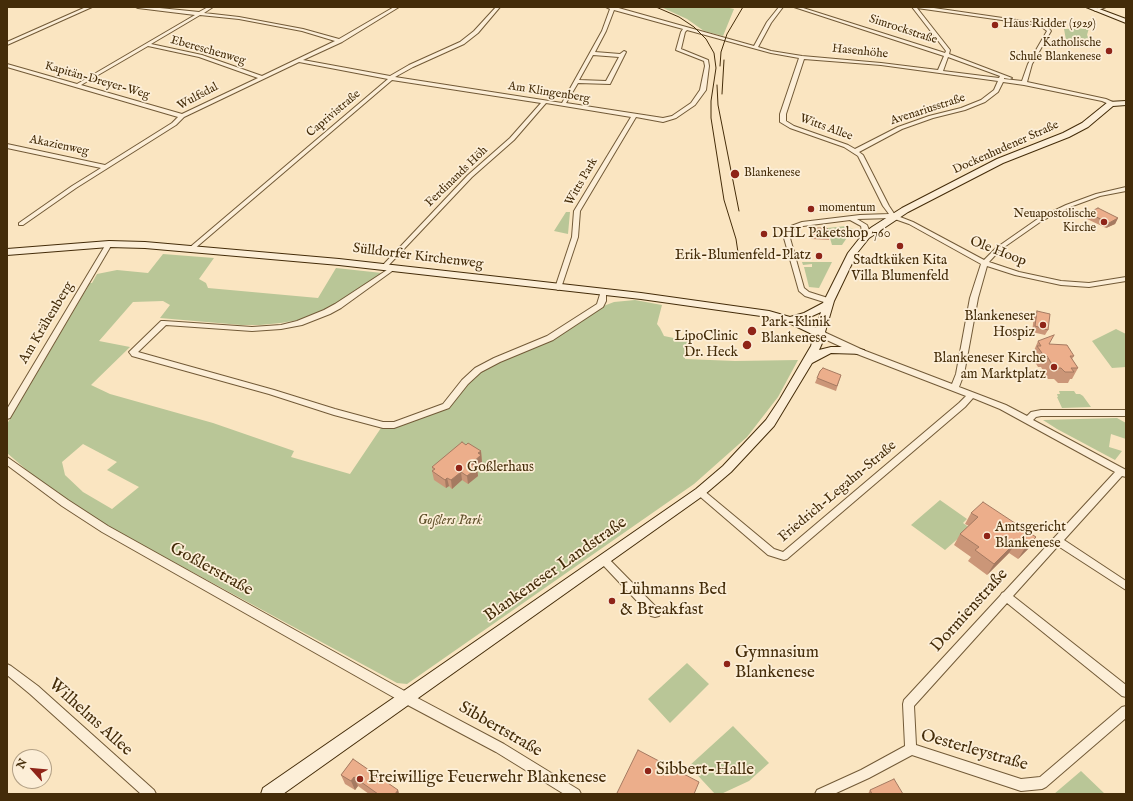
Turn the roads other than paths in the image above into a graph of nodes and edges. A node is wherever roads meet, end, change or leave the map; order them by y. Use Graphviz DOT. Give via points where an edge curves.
graph roads {
  1 [pos="90,7"];
  2 [pos="138,7"];
  3 [pos="211,7"];
  4 [pos="397,7"];
  5 [pos="498,7"];
  6 [pos="781,7"];
  7 [pos="796,7"];
  8 [pos="914,7"];
  9 [pos="918,7"];
  10 [pos="1089,7"];
  11 [pos="1104,7"];
  12 [pos="611,8"];
  13 [pos="1096,10"];
  14 [pos="202,13"];
  15 [pos="1126,21"];
  16 [pos="686,29"];
  17 [pos="340,41"];
  18 [pos="7,44"];
  19 [pos="148,45"];
  20 [pos="755,48"];
  21 [pos="592,54"];
  22 [pos="947,55"];
  23 [pos="802,57"];
  24 [pos="299,61"];
  25 [pos="7,65"];
  26 [pos="940,72"];
  27 [pos="262,78"];
  28 [pos="392,78"];
  29 [pos="1002,78"];
  30 [pos="576,81"];
  31 [pos="1024,83"];
  32 [pos="78,85"];
  33 [pos="544,102"];
  34 [pos="1126,103"];
  35 [pos="1113,104"];
  36 [pos="563,105"];
  37 [pos="182,116"];
  38 [pos="634,116"];
  39 [pos="7,146"];
  40 [pos="856,151"];
  41 [pos="106,167"];
  42 [pos="1126,189"];
  43 [pos="893,216"];
  44 [pos="847,218"];
  45 [pos="21,224"];
  46 [pos="866,236"];
  47 [pos="109,244"];
  48 [pos="191,249"];
  49 [pos="7,252"];
  50 [pos="985,263"];
  51 [pos="388,268"];
  52 [pos="1126,279"];
  53 [pos="558,288"];
  54 [pos="603,293"];
  55 [pos="828,303"];
  56 [pos="790,320"];
  57 [pos="821,334"];
  58 [pos="860,352"];
  59 [pos="809,361"];
  60 [pos="955,388"];
  61 [pos="972,394"];
  62 [pos="1126,413"];
  63 [pos="7,416"];
  64 [pos="1028,420"];
  65 [pos="7,460"];
  66 [pos="1123,472"];
  67 [pos="700,492"];
  68 [pos="1057,540"];
  69 [pos="604,560"];
  70 [pos="1126,586"];
  71 [pos="1005,596"];
  72 [pos="655,613"];
  73 [pos="7,669"];
  74 [pos="1126,692"];
  75 [pos="406,698"];
  76 [pos="1126,711"];
  77 [pos="911,749"];
  78 [pos="150,794"];
  79 [pos="269,794"];
  80 [pos="575,794"];
  81 [pos="821,794"];
  1 -- 18 [label="street"];
  2 -- 14 [label="street"];
  3 -- 14 [label="street"];
  4 -- 17 [label="street, Wulfsdal"];
  5 -- 28 [label="street, Caprivistraße" via="476,32 462,43 411,66"];
  6 -- 20 [label="street"];
  7 -- 22 [label="street, Simrockstraße"];
  8 -- 22 [label="street" via="948,51"];
  9 -- 31 [label="street" via="1045,27 1050,31 1030,64"];
  10 -- 13 [label="main road"];
  11 -- 13 [label="street"];
  12 -- 16 [label="street, Hasenhöhe"];
  12 -- 21 [label="street" via="604,31"];
  13 -- 15 [label="main road"];
  14 -- 17 [label="street" via="272,24"];
  14 -- 19 [label="street"];
  16 -- 20 [label="street, Hasenhöhe"];
  16 -- 38 [label="street, Am Klingenberg" via="678,50 706,61 702,93 693,104 670,119"];
  17 -- 24 [label="street, Wulfsdal"];
  19 -- 27 [label="street, Ebereschenweg" via="200,56"];
  19 -- 32 [label="street"];
  20 -- 23 [label="street, Hasenhöhe"];
  21 -- 30 [label="street"];
  21 -- 30 [label="street" via="623,54 608,83"];
  22 -- 26 [label="street"];
  22 -- 29 [label="street, Simrockstraße"];
  23 -- 26 [label="street, Hasenhöhe"];
  23 -- 40 [label="street, Witts Allee" via="783,114 783,122 792,128"];
  24 -- 27 [label="street, Wulfsdal"];
  24 -- 28 [label="street, Am Klingenberg"];
  25 -- 32 [label="street, Kapitän-Dreyer-Weg"];
  26 -- 29 [label="street, Hasenhöhe"];
  27 -- 37 [label="street, Wulfsdal"];
  28 -- 33 [label="street, Am Klingenberg"];
  28 -- 48 [label="street, Caprivistraße"];
  29 -- 31 [label="street, Hasenhöhe"];
  29 -- 40 [label="street, Avenariusstraße" via="994,93 983,101 900,128"];
  30 -- 36 [label="street"];
  31 -- 35 [label="street, Hasenhöhe"];
  32 -- 37 [label="street, Kapitän-Dreyer-Weg"];
  33 -- 36 [label="street, Am Klingenberg"];
  33 -- 51 [label="street, Ferdinands Höh" via="512,139 470,176"];
  34 -- 35 [label="main road"];
  35 -- 43 [label="main road, Dockenhudener Straße" via="1085,125 1066,135 1000,161"];
  36 -- 38 [label="street, Am Klingenberg"];
  37 -- 41 [label="street, Wulfsdal" via="174,124"];
  38 -- 53 [label="street, Witts Park" via="577,212 575,237"];
  39 -- 41 [label="street, Akazienweg"];
  40 -- 43 [label="street, Witts Allee" via="863,158"];
  41 -- 45 [label="street, Wulfsdal"];
  42 -- 50 [label="street" via="1098,195 1041,219 998,249"];
  43 -- 44 [label="street"];
  43 -- 46 [label="main road"];
  43 -- 50 [label="street, Ole Hoop"];
  44 -- 46 [label="street" via="864,225"];
  44 -- 55 [label="street" via="797,226 789,231 787,236 801,289"];
  46 -- 55 [label="main road" via="853,253"];
  47 -- 48 [label="main road, Sülldorfer Kirchenweg"];
  47 -- 49 [label="main road, Sülldorfer Kirchenweg"];
  47 -- 63 [label="street, Am Krähenberg"];
  48 -- 51 [label="main road, Sülldorfer Kirchenweg"];
  50 -- 52 [label="street, Ole Hoop" via="1017,274 1061,283 1089,285"];
  50 -- 60 [label="street" via="974,298 960,374"];
  51 -- 53 [label="main road, Sülldorfer Kirchenweg"];
  51 -- 54 [label="street" via="338,306 299,323 252,329 164,323 133,352 334,412 383,425 394,425 446,406 478,370 550,338 600,305"];
  53 -- 54 [label="main road, Sülldorfer Kirchenweg"];
  54 -- 56 [label="main road, Sülldorfer Kirchenweg" via="725,308"];
  55 -- 56 [label="main road" via="807,315"];
  55 -- 57 [label="main road"];
  56 -- 57 [label="main road, Sülldorfer Kirchenweg"];
  57 -- 58 [label="street"];
  57 -- 59 [label="main road, Blankeneser Landstraße"];
  58 -- 59 [label="main road" via="831,350"];
  58 -- 60 [label="street"];
  59 -- 67 [label="main road, Blankeneser Landstraße" via="770,423 727,469"];
  60 -- 61 [label="street"];
  61 -- 64 [label="street"];
  61 -- 67 [label="street, Friedrich-Legahn-Straße" via="784,556 771,552"];
  62 -- 64 [label="street" via="1041,413 1034,414"];
  64 -- 66 [label="street"];
  65 -- 75 [label="street, Goßlerstraße" via="105,529"];
  66 -- 68 [label="street, Dormienstraße"];
  67 -- 69 [label="main road, Blankeneser Landstraße"];
  68 -- 70 [label="street"];
  68 -- 71 [label="street, Dormienstraße"];
  69 -- 72 [label="street"];
  69 -- 75 [label="main road, Blankeneser Landstraße"];
  71 -- 74 [label="street"];
  71 -- 77 [label="street, Dormienstraße" via="908,704"];
  73 -- 78 [label="street, Wilhelms Allee"];
  75 -- 79 [label="main road, Blankeneser Landstraße"];
  75 -- 80 [label="street, Sibbertstraße" via="500,748"];
  76 -- 77 [label="street, Oesterleystraße" via="1042,783 1021,785"];
  77 -- 81 [label="street, Oesterleystraße" via="866,774"];
}
